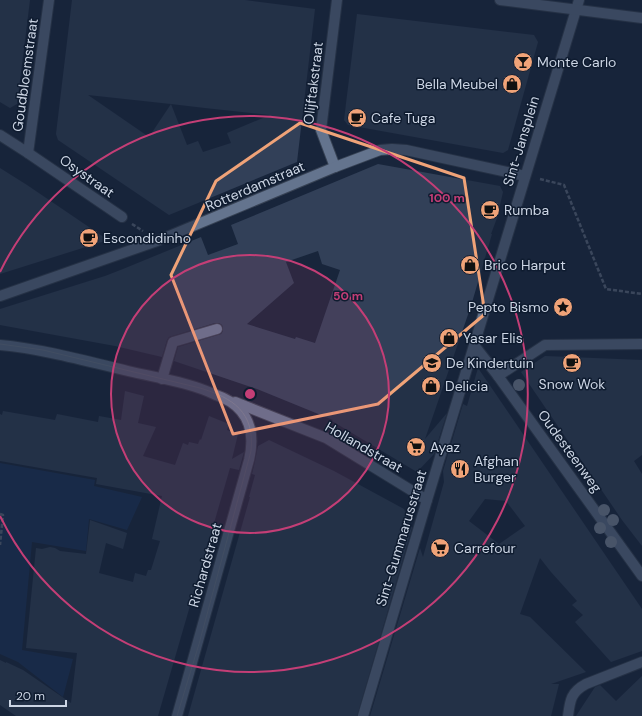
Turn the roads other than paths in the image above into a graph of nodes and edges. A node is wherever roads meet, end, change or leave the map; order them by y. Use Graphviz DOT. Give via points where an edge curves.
graph roads {
  1 [pos="50,0"];
  2 [pos="338,0"];
  3 [pos="500,0"];
  4 [pos="577,5"];
  5 [pos="642,18"];
  6 [pos="0,135"];
  7 [pos="28,153"];
  8 [pos="335,167"];
  9 [pos="525,176"];
  10 [pos="122,217"];
  11 [pos="0,296"];
  12 [pos="217,329"];
  13 [pos="642,344"];
  14 [pos="0,345"];
  15 [pos="474,345"];
  16 [pos="498,376"];
  17 [pos="162,379"];
  18 [pos="217,395"];
  19 [pos="247,420"];
  20 [pos="427,500"];
  21 [pos="642,576"];
  22 [pos="642,662"];
  23 [pos="177,716"];
  24 [pos="363,716"];
  25 [pos="568,716"];
  1 -- 7 [label="street, Goudbloemstraat"];
  2 -- 8 [label="street, Olijftakstraat" via="321,130"];
  3 -- 4 [label="street"];
  4 -- 5 [label="street"];
  4 -- 9 [label="street, Sint-Jansplein"];
  6 -- 7 [label="street, Osystraat"];
  7 -- 10 [label="street, Osystraat"];
  8 -- 9 [label="street, Rotterdamstraat" via="380,150 392,149"];
  8 -- 11 [label="street, Rotterdamstraat" via="158,241"];
  9 -- 15 [label="street, Sint-Jansplein"];
  12 -- 17 [label="street" via="173,342"];
  13 -- 16 [label="street" via="545,345"];
  14 -- 17 [label="street, Hollandstraat" via="52,353"];
  15 -- 16 [label="street, Oudesteenweg"];
  15 -- 20 [label="street, Sint-Gummarusstraat"];
  16 -- 21 [label="street, Oudesteenweg"];
  17 -- 18 [label="street, Hollandstraat"];
  18 -- 19 [label="street, Hollandstraat" via="236,406"];
  18 -- 20 [label="street, Hollandstraat" via="326,438"];
  19 -- 23 [label="street, Richardstraat" via="252,440 249,460"];
  20 -- 24 [label="street, Sint-Gummarusstraat"];
  22 -- 25 [label="street" via="578,688 572,696"];
}
